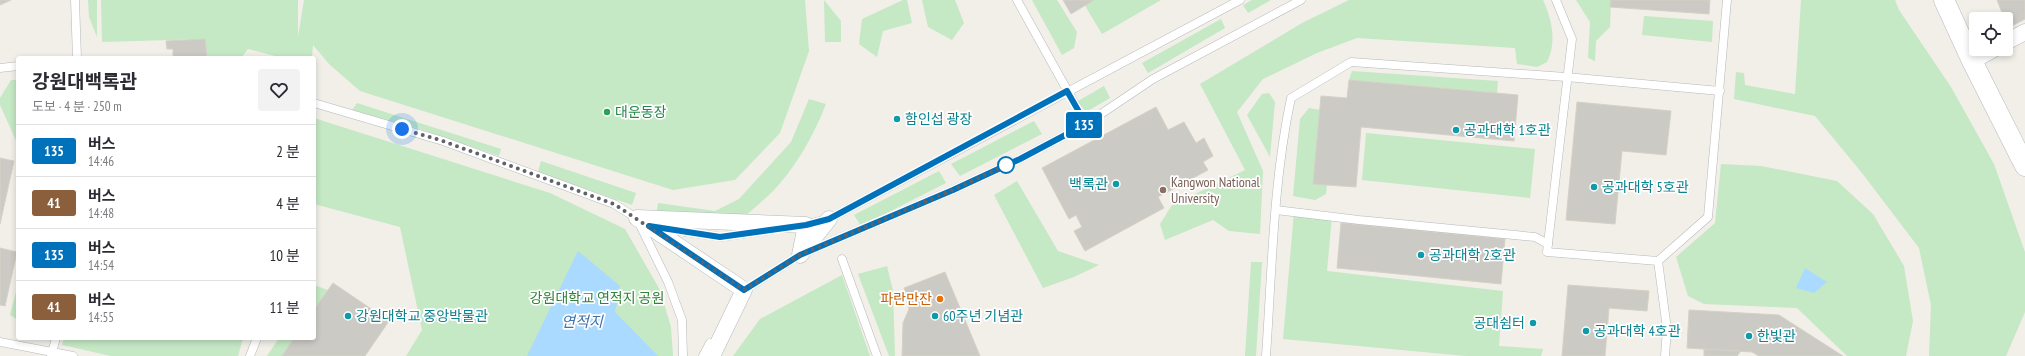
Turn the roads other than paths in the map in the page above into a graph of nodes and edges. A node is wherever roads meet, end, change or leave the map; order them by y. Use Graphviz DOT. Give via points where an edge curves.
graph roads {
  1 [pos="75,0"];
  2 [pos="1017,0"];
  3 [pos="1240,0"];
  4 [pos="1301,0"];
  5 [pos="1556,0"];
  6 [pos="1727,0"];
  7 [pos="1944,0"];
  8 [pos="2025,32"];
  9 [pos="2013,38"];
  10 [pos="77,56"];
  11 [pos="1981,56"];
  12 [pos="1972,61"];
  13 [pos="16,66"];
  14 [pos="0,68"];
  15 [pos="1566,77"];
  16 [pos="1067,91"];
  17 [pos="1720,91"];
  18 [pos="316,104"];
  19 [pos="1086,124"];
  20 [pos="2025,166"];
  21 [pos="1276,210"];
  22 [pos="829,219"];
  23 [pos="643,222"];
  24 [pos="806,225"];
  25 [pos="1548,244"];
  26 [pos="800,255"];
  27 [pos="842,259"];
  28 [pos="1658,261"];
  29 [pos="744,290"];
  30 [pos="55,340"];
  31 [pos="255,340"];
  32 [pos="0,342"];
  33 [pos="51,354"];
  34 [pos="62,355"];
  35 [pos="73,356"];
  36 [pos="250,356"];
  37 [pos="683,356"];
  38 [pos="703,356"];
  39 [pos="712,356"];
  40 [pos="877,356"];
  41 [pos="1266,356"];
  42 [pos="1665,356"];
  1 -- 10 [label="lane"];
  2 -- 16 [label="lane"];
  3 -- 16 [label="lane"];
  4 -- 19 [label="lane" via="1153,79"];
  5 -- 15 [label="lane" via="1572,39"];
  6 -- 17 [label="lane"];
  7 -- 12 [label="street"];
  8 -- 9 [label="street"];
  11 -- 12 [label="street"];
  12 -- 20 [label="street"];
  13 -- 14 [label="lane"];
  15 -- 17 [label="lane"];
  15 -- 21 [label="lane" via="1351,62 1291,98 1285,126"];
  15 -- 25 [label="lane"];
  16 -- 19 [label="lane"];
  16 -- 22 [label="lane"];
  17 -- 28 [label="lane" via="1708,217"];
  18 -- 23 [label="lane" via="443,141 614,204"];
  19 -- 26 [label="lane" via="1020,159 953,190"];
  21 -- 25 [label="lane" via="1535,237"];
  21 -- 41 [label="lane"];
  22 -- 24 [label="lane"];
  22 -- 26 [label="lane"];
  23 -- 24 [label="street"];
  23 -- 29 [label="street"];
  23 -- 37 [label="lane" via="682,320"];
  24 -- 26 [label="street"];
  25 -- 28 [label="lane" via="1547,252"];
  26 -- 29 [label="lane"];
  27 -- 40 [label="lane"];
  28 -- 42 [label="lane" via="1668,329"];
  29 -- 38 [label="lane"];
  29 -- 39 [label="street"];
  30 -- 33 [label="lane"];
  31 -- 36 [label="lane"];
  32 -- 33 [label="lane"];
  33 -- 34 [label="lane"];
  34 -- 35 [label="lane"];
}
